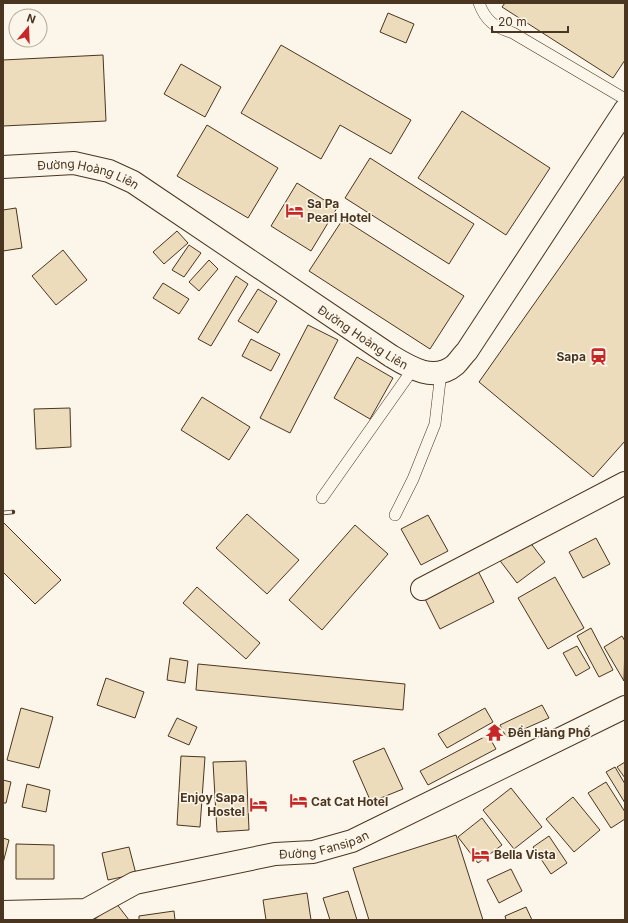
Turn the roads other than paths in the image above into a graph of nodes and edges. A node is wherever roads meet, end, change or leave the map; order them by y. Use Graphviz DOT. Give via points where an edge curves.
graph roads {
  1 [pos="479,3"];
  2 [pos="625,99"];
  3 [pos="625,110"];
  4 [pos="3,167"];
  5 [pos="413,369"];
  6 [pos="441,372"];
  7 [pos="625,482"];
  8 [pos="322,498"];
  9 [pos="395,514"];
  10 [pos="422,589"];
  11 [pos="625,707"];
  12 [pos="3,912"];
  1 -- 2 [label="lane" via="496,27 513,33"];
  3 -- 6 [label="street" via="467,351 454,366"];
  4 -- 5 [label="street, Đường Hoàng Liên" via="74,163 109,171 133,182"];
  5 -- 6 [label="street, Đường Hoàng Liên" via="428,373"];
  5 -- 8 [label="lane"];
  6 -- 9 [label="lane" via="435,424 413,479"];
  7 -- 10 [label="street"];
  11 -- 12 [label="street, Đường Fansipan" via="352,841 313,852 275,854 135,883 86,910"];
}
